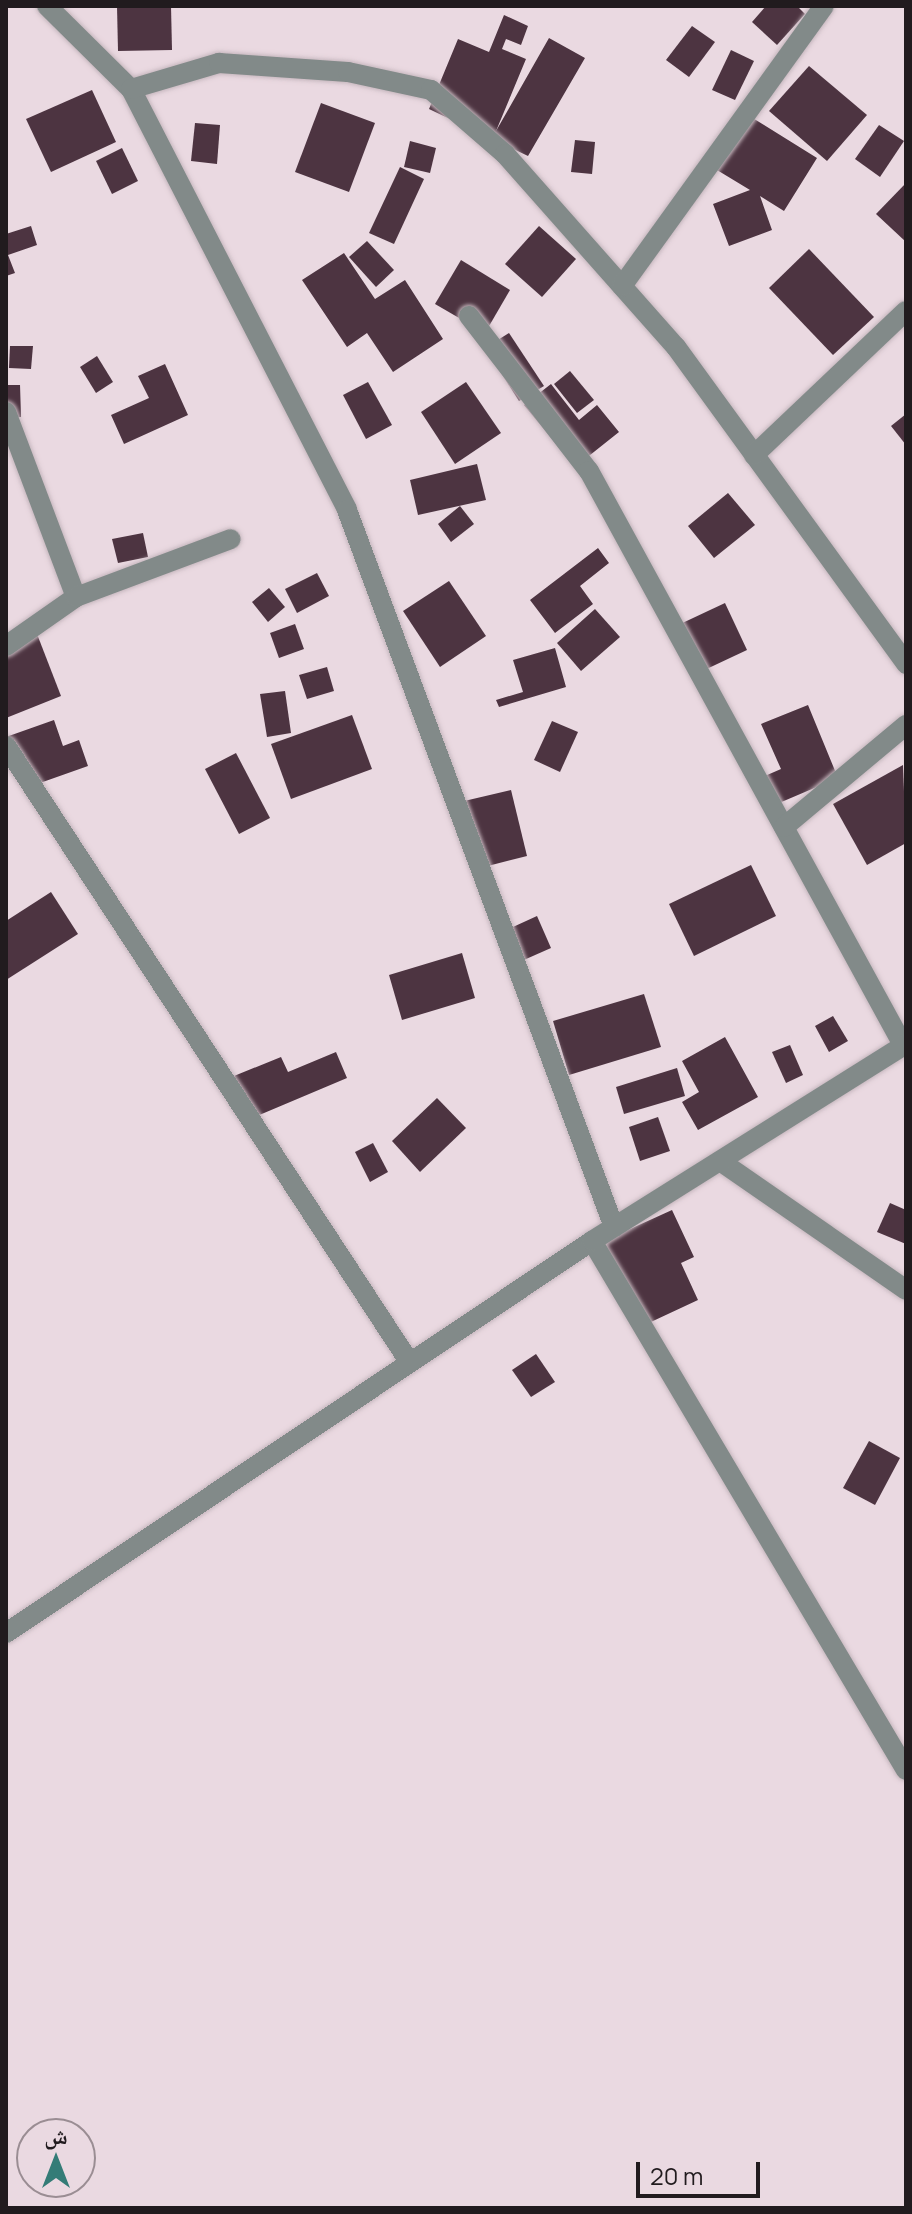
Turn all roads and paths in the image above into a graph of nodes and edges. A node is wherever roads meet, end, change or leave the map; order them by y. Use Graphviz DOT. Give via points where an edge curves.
graph roads {
  1 [pos="47,6"];
  2 [pos="824,6"];
  3 [pos="131,89"];
  4 [pos="622,286"];
  5 [pos="906,311"];
  6 [pos="469,316"];
  7 [pos="6,412"];
  8 [pos="754,455"];
  9 [pos="231,539"];
  10 [pos="76,597"];
  11 [pos="6,646"];
  12 [pos="906,664"];
  13 [pos="906,725"];
  14 [pos="6,746"];
  15 [pos="784,827"];
  16 [pos="905,1044"];
  17 [pos="720,1161"];
  18 [pos="614,1227"];
  19 [pos="592,1241"];
  20 [pos="906,1290"];
  21 [pos="410,1363"];
  22 [pos="6,1633"];
  23 [pos="906,1770"];
  1 -- 3 [label="street"];
  2 -- 4 [label="street"];
  3 -- 4 [label="street" via="219,63 348,72 431,90 505,154"];
  3 -- 18 [label="street" via="347,510"];
  4 -- 8 [label="street" via="676,347"];
  5 -- 8 [label="street"];
  6 -- 15 [label="street" via="589,471"];
  7 -- 10 [label="street"];
  8 -- 12 [label="street"];
  9 -- 10 [label="street"];
  10 -- 11 [label="street"];
  13 -- 15 [label="street"];
  14 -- 21 [label="street"];
  15 -- 16 [label="street"];
  16 -- 17 [label="street"];
  17 -- 18 [label="street"];
  17 -- 20 [label="street"];
  18 -- 19 [label="street"];
  19 -- 21 [label="street"];
  19 -- 23 [label="street"];
  21 -- 22 [label="street"];
}
